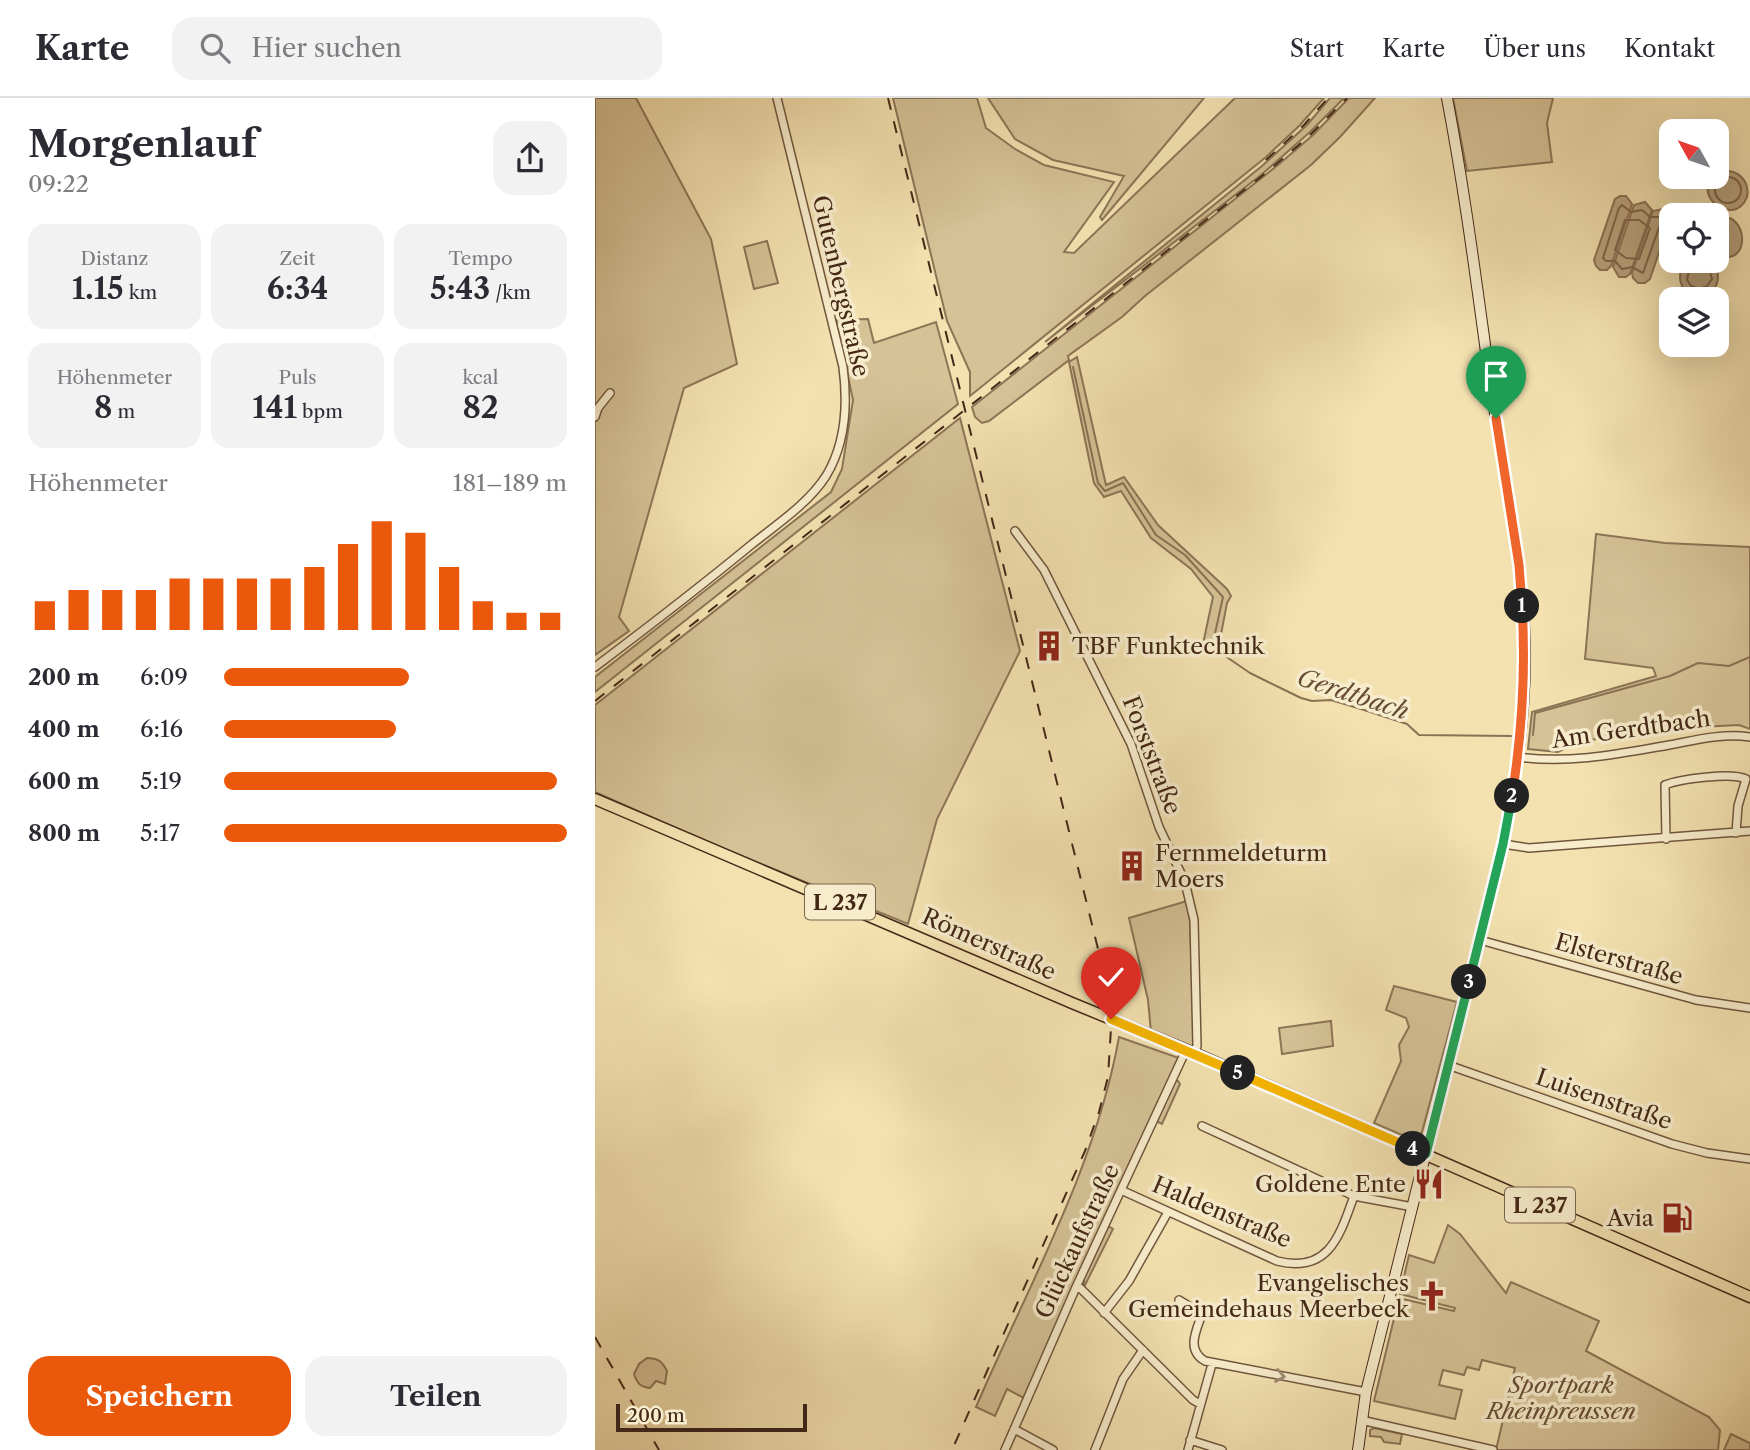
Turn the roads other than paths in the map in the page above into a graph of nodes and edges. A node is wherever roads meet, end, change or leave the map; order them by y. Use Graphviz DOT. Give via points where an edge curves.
graph roads {
  1 [pos="777,98"];
  2 [pos="1447,98"];
  3 [pos="610,393"];
  4 [pos="595,417"];
  5 [pos="1015,531"];
  6 [pos="595,667"];
  7 [pos="1750,737"];
  8 [pos="1518,757"];
  9 [pos="595,799"];
  10 [pos="1750,831"];
  11 [pos="1735,833"];
  12 [pos="1666,839"];
  13 [pos="1503,844"];
  14 [pos="1480,940"];
  15 [pos="1750,1008"];
  16 [pos="1190,1051"];
  17 [pos="1448,1065"];
  18 [pos="1202,1126"];
  19 [pos="1426,1154"];
  20 [pos="1750,1159"];
  21 [pos="1121,1190"];
  22 [pos="1355,1196"];
  23 [pos="1413,1207"];
  24 [pos="1168,1212"];
  25 [pos="1077,1285"];
  26 [pos="1750,1297"];
  27 [pos="1179,1300"];
  28 [pos="1104,1313"];
  29 [pos="1143,1350"];
  30 [pos="1212,1364"];
  31 [pos="1366,1392"];
  32 [pos="1200,1404"];
  33 [pos="1361,1420"];
  34 [pos="1014,1429"];
  35 [pos="1190,1440"];
  36 [pos="1005,1450"];
  37 [pos="1053,1450"];
  38 [pos="1095,1450"];
  39 [pos="1188,1450"];
  40 [pos="1222,1450"];
  41 [pos="1358,1450"];
  42 [pos="1493,1450"];
  1 -- 6 [label="street, Gutenbergstraße" via="843,368 846,403 840,444 813,494"];
  2 -- 8 [label="main road" via="1519,565 1525,650"];
  3 -- 4 [label="street"];
  5 -- 16 [label="street, Forststraße" via="1044,570 1131,744 1159,827 1191,899 1197,1046"];
  7 -- 8 [label="street, Am Gerdtbach" via="1720,736 1592,759"];
  8 -- 13 [label="main road"];
  9 -- 16 [label="main road, Römerstraße / L 237"];
  10 -- 11 [label="street"];
  11 -- 12 [label="street"];
  11 -- 12 [label="street" via="1746,779 1732,776 1665,785"];
  12 -- 13 [label="street" via="1529,848"];
  13 -- 14 [label="main road"];
  14 -- 15 [label="street, Elsterstraße" via="1696,1000"];
  14 -- 17 [label="main road"];
  16 -- 19 [label="main road, Römerstraße / L 237"];
  16 -- 21 [label="street, Glückaufstraße"];
  17 -- 19 [label="main road"];
  17 -- 20 [label="street, Luisenstraße" via="1672,1144"];
  18 -- 22 [label="street"];
  19 -- 23 [label="main road"];
  19 -- 26 [label="main road, Römerstraße / L 237"];
  21 -- 24 [label="street, Haldenstraße"];
  21 -- 25 [label="street, Glückaufstraße"];
  22 -- 23 [label="street"];
  22 -- 24 [label="street, Haldenstraße" via="1332,1247 1315,1260 1300,1263 1277,1261"];
  23 -- 31 [label="main road"];
  24 -- 28 [label="street" via="1129,1281"];
  25 -- 28 [label="street"];
  25 -- 34 [label="street, Glückaufstraße"];
  27 -- 30 [label="street" via="1202,1314 1194,1350"];
  28 -- 29 [label="street"];
  29 -- 32 [label="street"];
  29 -- 38 [label="street" via="1123,1379"];
  30 -- 31 [label="street, one-way"];
  30 -- 32 [label="street"];
  31 -- 33 [label="main road"];
  32 -- 35 [label="street"];
  33 -- 41 [label="main road"];
  33 -- 42 [label="street"];
  34 -- 36 [label="street, Glückaufstraße"];
  34 -- 37 [label="street"];
  35 -- 39 [label="street"];
  35 -- 40 [label="street"];
}
